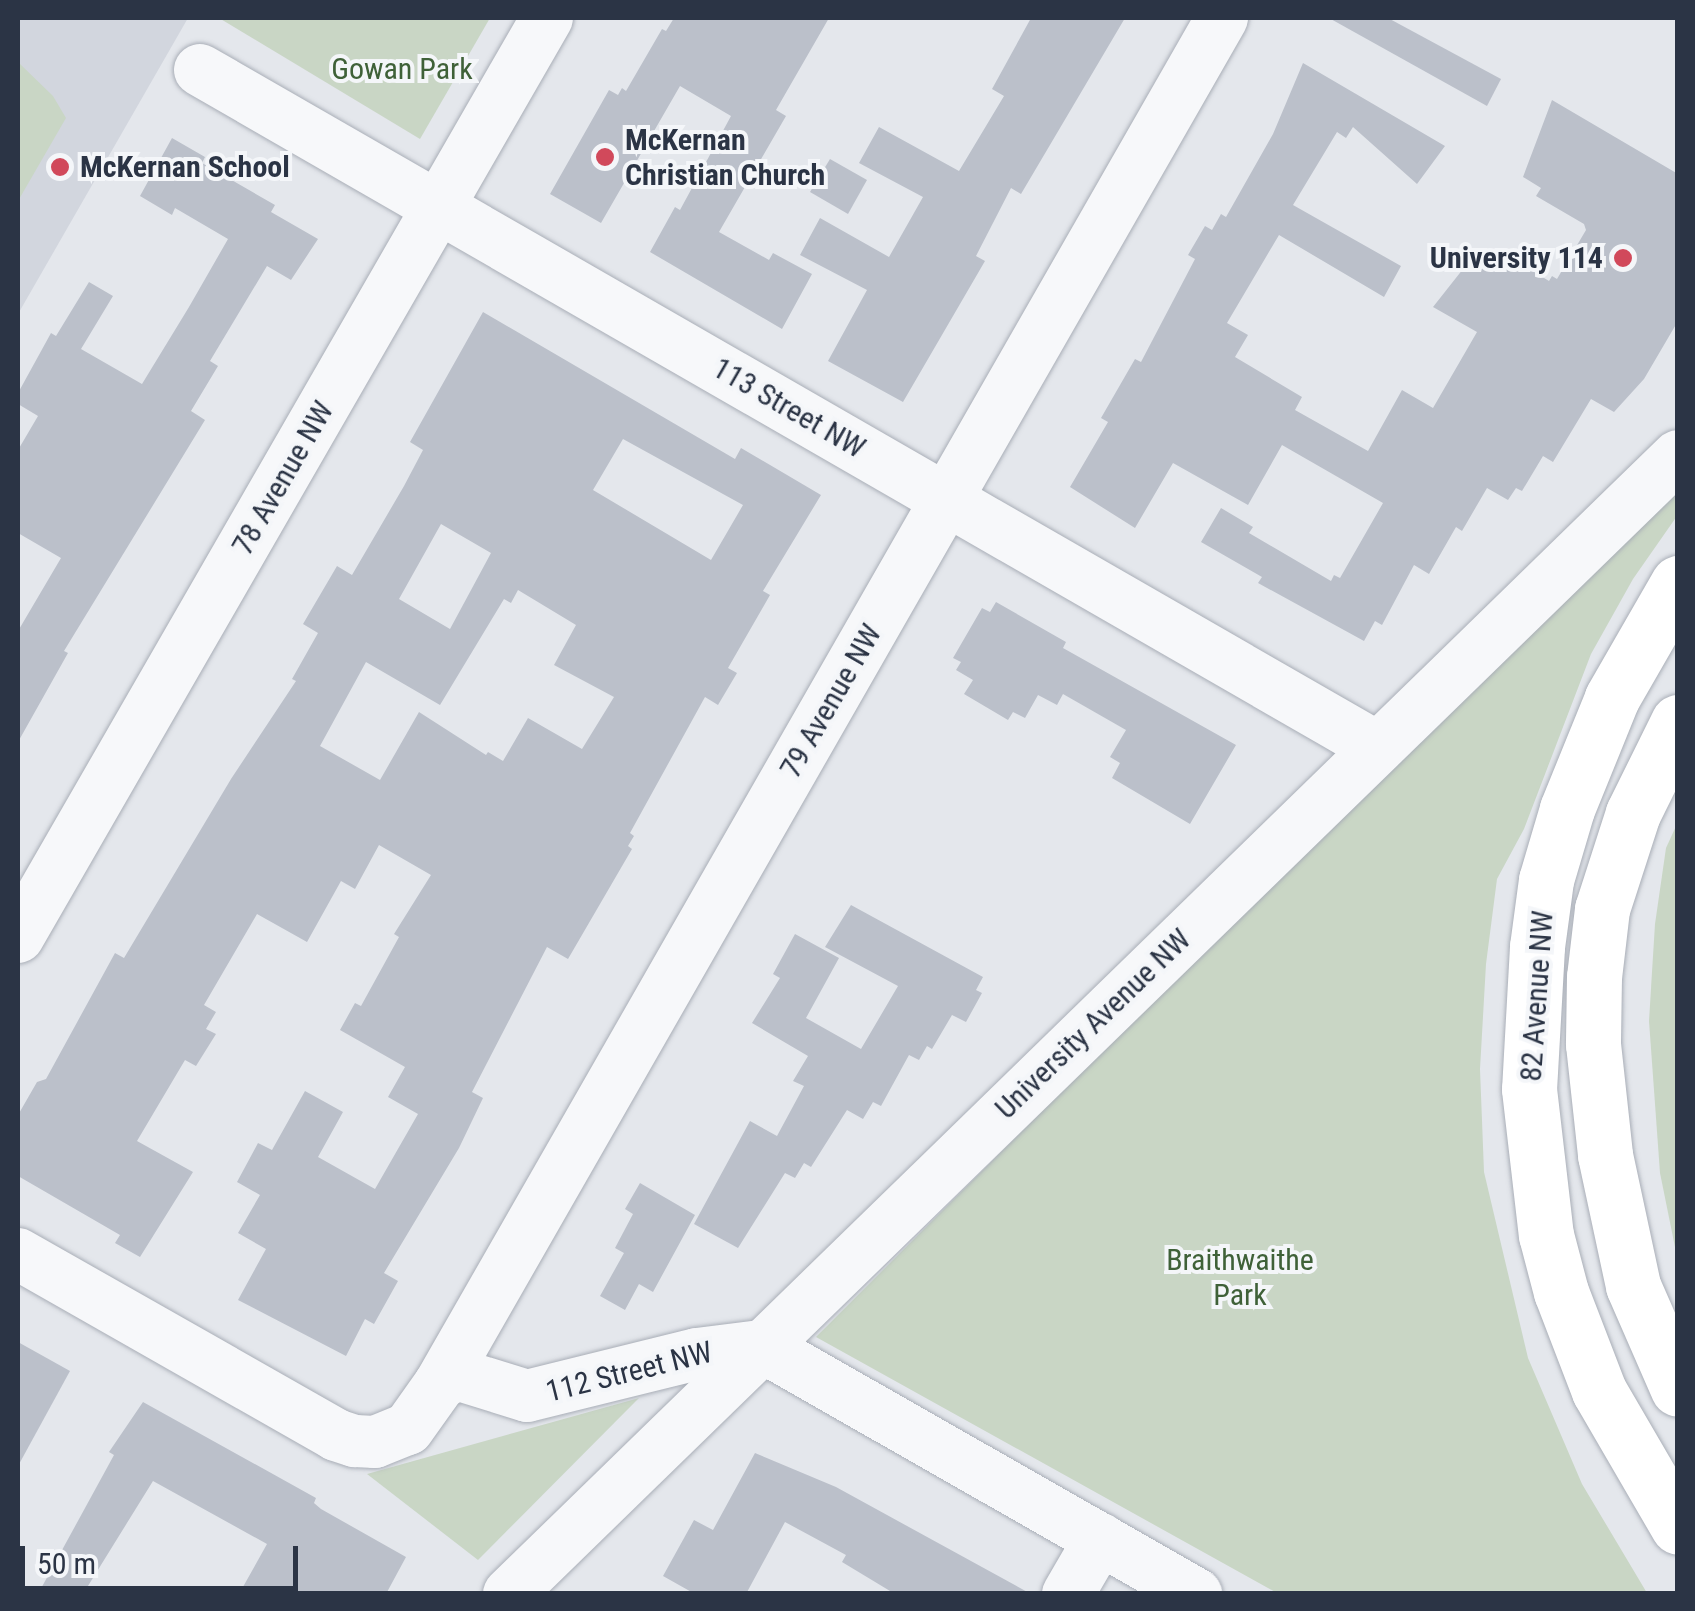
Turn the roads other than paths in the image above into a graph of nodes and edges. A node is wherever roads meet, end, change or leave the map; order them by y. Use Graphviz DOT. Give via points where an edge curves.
graph roads {
  1 [pos="547,18"];
  2 [pos="1222,18"];
  3 [pos="200,70"];
  4 [pos="439,207"];
  5 [pos="1678,456"];
  6 [pos="947,498"];
  7 [pos="1678,583"];
  8 [pos="1678,722"];
  9 [pos="1378,748"];
  10 [pos="18,937"];
  11 [pos="18,1254"];
  12 [pos="762,1346"];
  13 [pos="440,1384"];
  14 [pos="1678,1389"];
  15 [pos="1678,1527"];
  16 [pos="1100,1539"];
  17 [pos="509,1594"];
  18 [pos="1068,1594"];
  19 [pos="1196,1594"];
  1 -- 4 [label="street, 78 Avenue NW"];
  2 -- 6 [label="street, 79 Avenue NW"];
  3 -- 4 [label="street, 113 Street NW"];
  4 -- 6 [label="street, 113 Street NW"];
  4 -- 10 [label="street, 78 Avenue NW"];
  5 -- 9 [label="street, University Avenue NW"];
  6 -- 9 [label="street, 113 Street NW"];
  6 -- 13 [label="street, 79 Avenue NW"];
  7 -- 15 [label="main road, 82 Avenue NW" via="1612,698 1566,808 1546,880 1529,1050 1546,1235 1561,1292 1599,1391"];
  8 -- 14 [label="main road, 82 Avenue NW" via="1633,813 1602,910 1593,1044 1605,1155 1633,1286"];
  9 -- 12 [label="street, University Avenue NW"];
  11 -- 13 [label="street" via="355,1442 408,1429"];
  12 -- 13 [label="street, 112 Street NW" via="698,1354 527,1396 456,1374"];
  12 -- 16 [label="street"];
  12 -- 17 [label="street, University Avenue NW"];
  16 -- 18 [label="street"];
  16 -- 19 [label="street"];
}
